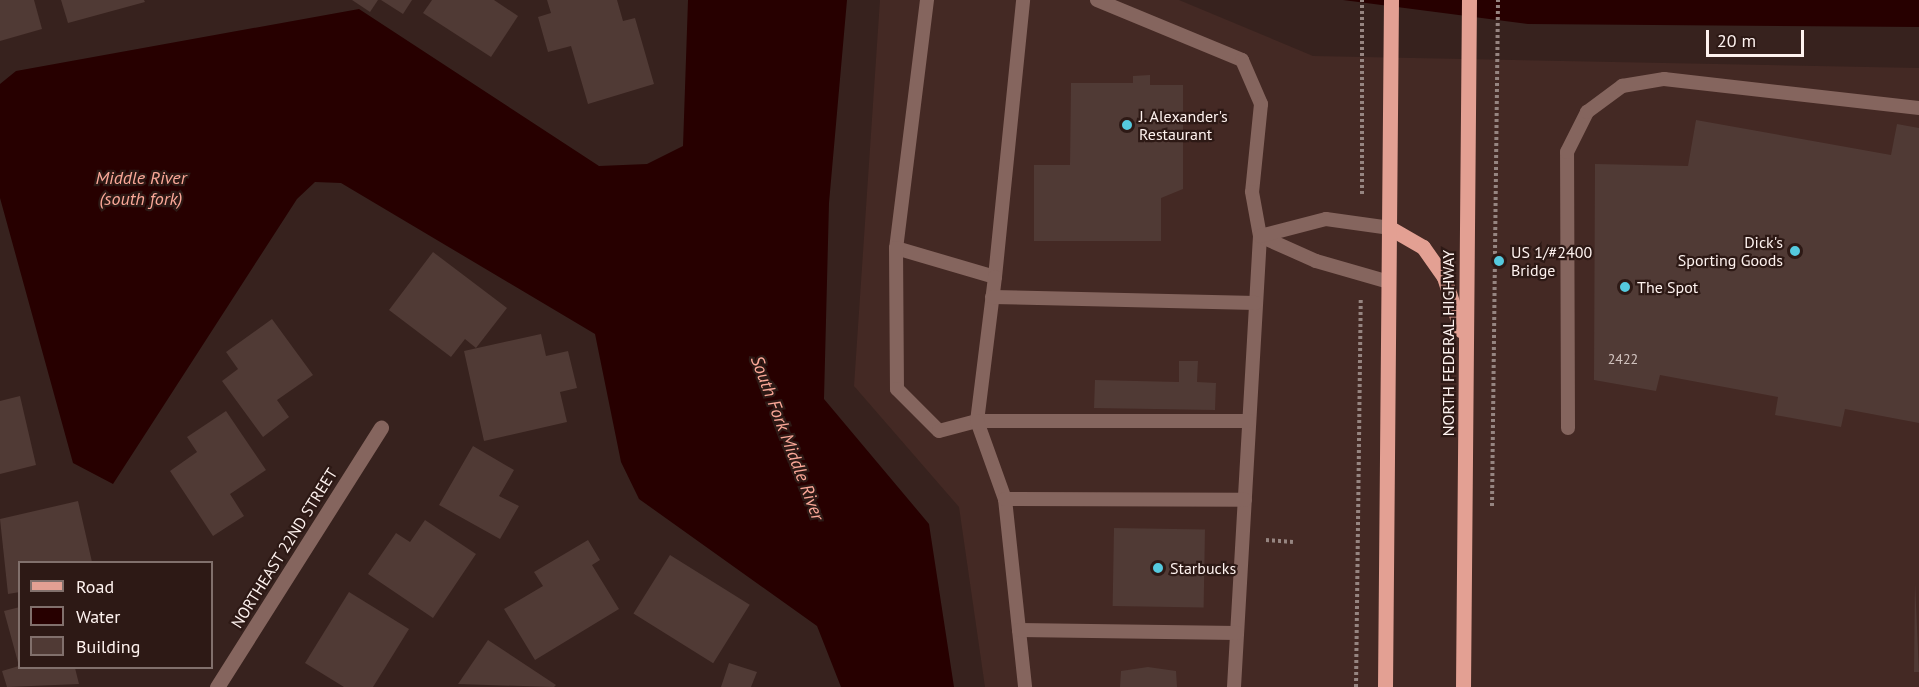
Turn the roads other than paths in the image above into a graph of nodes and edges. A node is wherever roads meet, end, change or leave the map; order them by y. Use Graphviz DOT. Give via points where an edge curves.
graph roads {
  1 [pos="927,0"];
  2 [pos="1023,0"];
  3 [pos="1097,0"];
  4 [pos="1469,0"];
  5 [pos="1391,7"];
  6 [pos="1919,108"];
  7 [pos="1390,228"];
  8 [pos="1260,236"];
  9 [pos="896,248"];
  10 [pos="994,277"];
  11 [pos="1389,282"];
  12 [pos="992,297"];
  13 [pos="1256,303"];
  14 [pos="1466,344"];
  15 [pos="1249,421"];
  16 [pos="977,422"];
  17 [pos="381,428"];
  18 [pos="1568,428"];
  19 [pos="1005,499"];
  20 [pos="1245,500"];
  21 [pos="1019,630"];
  22 [pos="1237,633"];
  23 [pos="217,687"];
  24 [pos="1025,687"];
  25 [pos="1234,687"];
  26 [pos="1385,687"];
  27 [pos="1463,687"];
  1 -- 9 [label="lane"];
  2 -- 10 [label="lane"];
  3 -- 8 [label="lane" via="1242,60 1261,104 1252,192"];
  4 -- 14 [label="main road, NORTH FEDERAL HIGHWAY"];
  5 -- 7 [label="main road"];
  6 -- 18 [label="lane" via="1664,79 1622,86 1587,112 1567,152"];
  7 -- 8 [label="lane" via="1326,219"];
  7 -- 11 [label="main road"];
  7 -- 14 [label="main road" via="1423,247 1444,277"];
  8 -- 11 [label="lane"];
  8 -- 13 [label="lane"];
  9 -- 10 [label="lane"];
  9 -- 16 [label="lane" via="897,389 939,431"];
  10 -- 12 [label="lane"];
  11 -- 26 [label="main road"];
  12 -- 13 [label="lane"];
  12 -- 16 [label="lane"];
  13 -- 15 [label="lane"];
  14 -- 27 [label="main road, NORTH FEDERAL HIGHWAY"];
  15 -- 16 [label="lane"];
  15 -- 20 [label="lane"];
  16 -- 19 [label="lane"];
  17 -- 23 [label="street, NORTHEAST 22ND STREET"];
  19 -- 20 [label="lane"];
  19 -- 21 [label="lane"];
  20 -- 22 [label="lane"];
  21 -- 22 [label="lane"];
  21 -- 24 [label="lane"];
  22 -- 25 [label="lane"];
}
